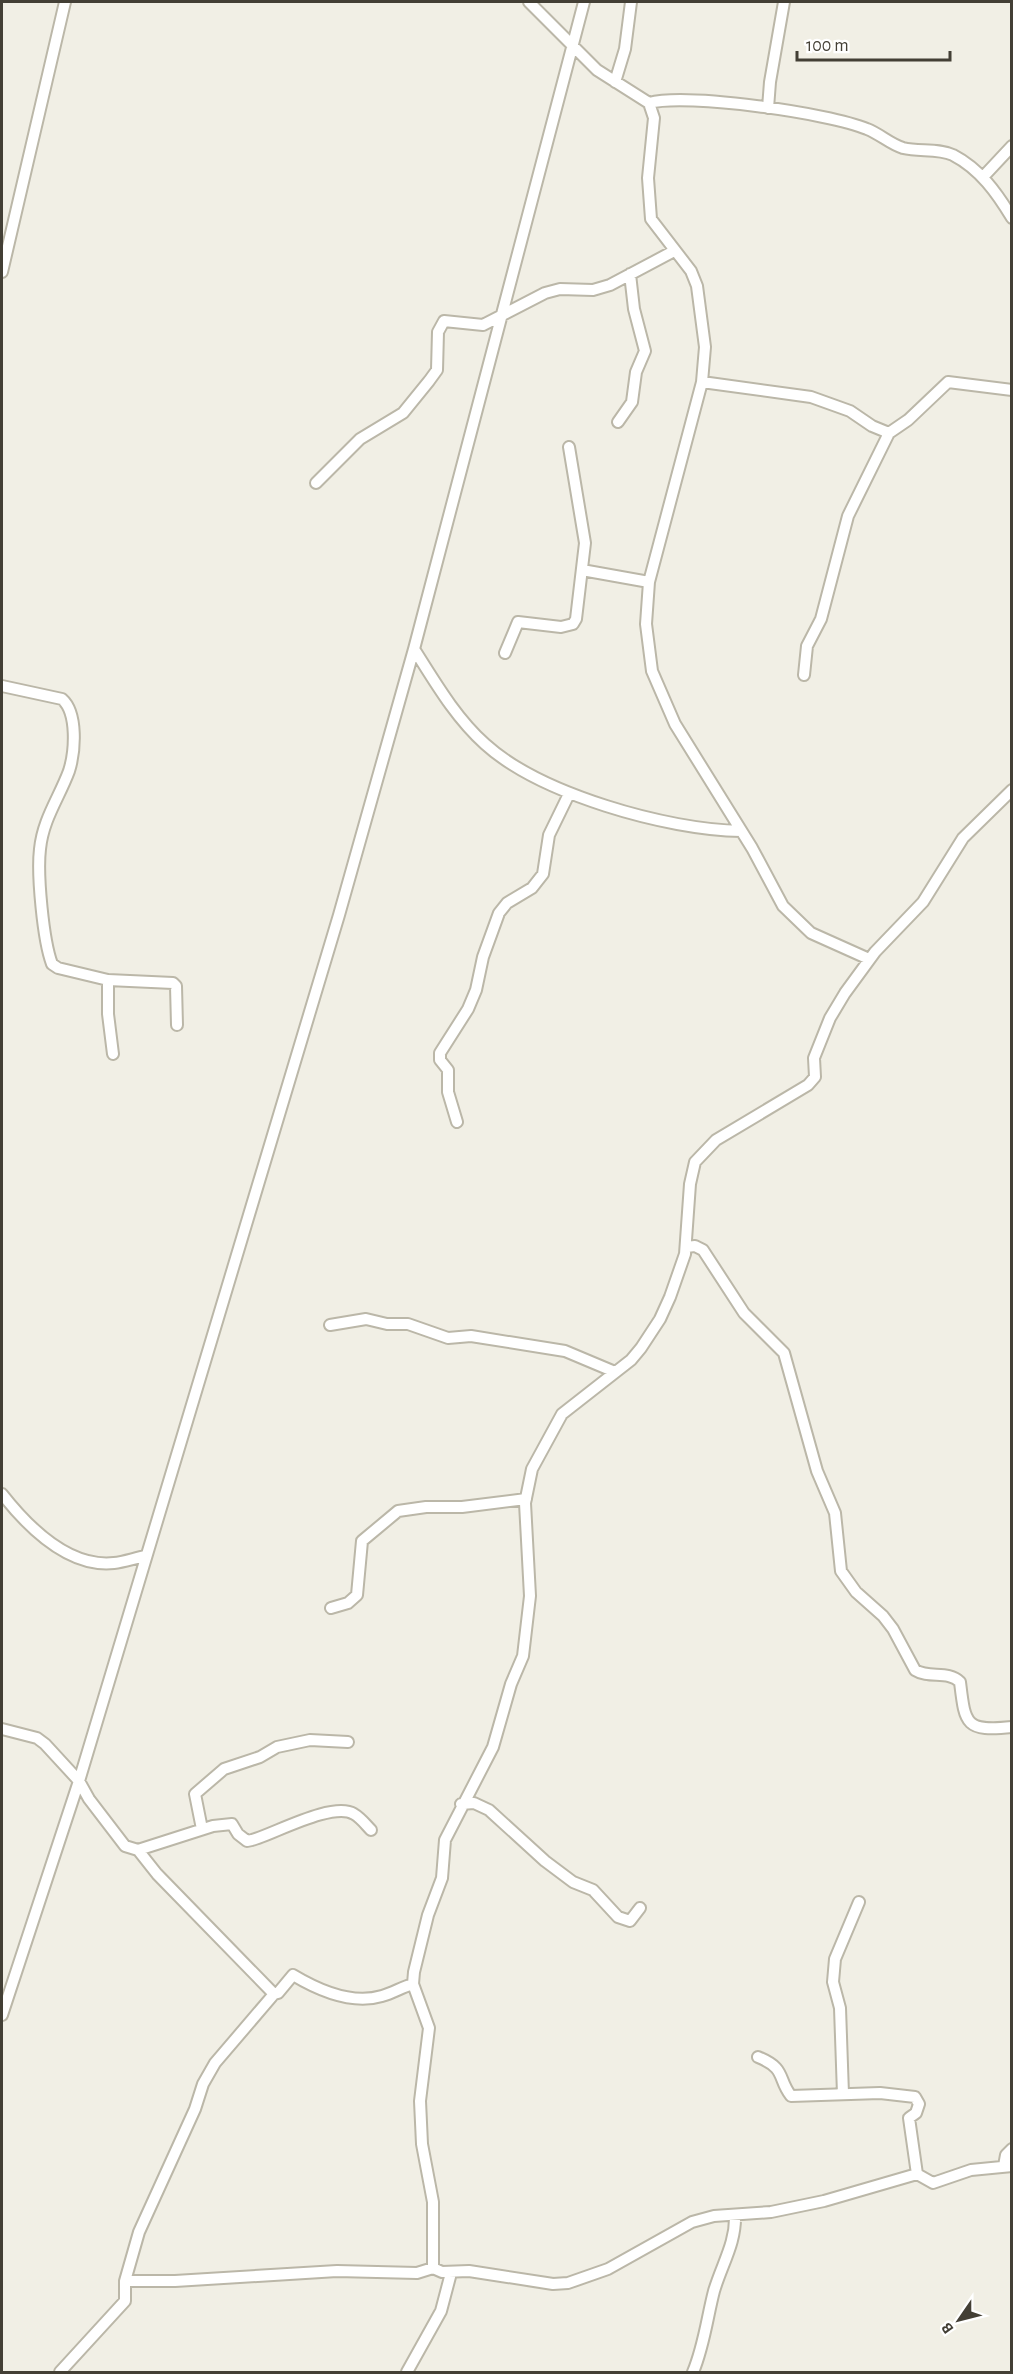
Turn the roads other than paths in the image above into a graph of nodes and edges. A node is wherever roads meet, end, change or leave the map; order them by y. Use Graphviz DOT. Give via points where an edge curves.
graph roads {
  1 [pos="65,2"];
  2 [pos="529,2"];
  3 [pos="584,2"];
  4 [pos="631,2"];
  5 [pos="784,2"];
  6 [pos="573,48"];
  7 [pos="615,82"];
  8 [pos="650,104"];
  9 [pos="768,108"];
  10 [pos="1011,146"];
  11 [pos="983,177"];
  12 [pos="1011,218"];
  13 [pos="674,251"];
  14 [pos="2,272"];
  15 [pos="630,274"];
  16 [pos="501,315"];
  17 [pos="702,382"];
  18 [pos="1011,390"];
  19 [pos="618,422"];
  20 [pos="889,433"];
  21 [pos="569,447"];
  22 [pos="316,483"];
  23 [pos="582,570"];
  24 [pos="649,582"];
  25 [pos="414,649"];
  26 [pos="505,653"];
  27 [pos="804,675"];
  28 [pos="2,686"];
  29 [pos="1011,790"];
  30 [pos="569,794"];
  31 [pos="741,831"];
  32 [pos="869,959"];
  33 [pos="108,980"];
  34 [pos="177,1024"];
  35 [pos="113,1054"];
  36 [pos="457,1122"];
  37 [pos="686,1247"];
  38 [pos="330,1325"];
  39 [pos="615,1372"];
  40 [pos="2,1494"];
  41 [pos="526,1499"];
  42 [pos="146,1556"];
  43 [pos="331,1608"];
  44 [pos="1011,1727"];
  45 [pos="2,1730"];
  46 [pos="348,1742"];
  47 [pos="79,1780"];
  48 [pos="461,1804"];
  49 [pos="202,1829"];
  50 [pos="371,1830"];
  51 [pos="138,1850"];
  52 [pos="860,1902"];
  53 [pos="640,1908"];
  54 [pos="413,1984"];
  55 [pos="274,1994"];
  56 [pos="2,2015"];
  57 [pos="758,2057"];
  58 [pos="843,2094"];
  59 [pos="1011,2150"];
  60 [pos="1008,2166"];
  61 [pos="917,2174"];
  62 [pos="729,2215"];
  63 [pos="433,2268"];
  64 [pos="452,2272"];
  65 [pos="125,2281"];
  66 [pos="60,2373"];
  67 [pos="407,2373"];
  68 [pos="693,2373"];
  1 -- 14 [label="street"];
  2 -- 6 [label="street"];
  3 -- 6 [label="street"];
  4 -- 7 [label="street" via="625,49"];
  5 -- 9 [label="street"];
  6 -- 7 [label="street"];
  6 -- 16 [label="street"];
  7 -- 8 [label="street"];
  8 -- 9 [label="street" via="671,99"];
  8 -- 13 [label="street" via="654,118 648,204 656,228"];
  9 -- 11 [label="street" via="836,119 868,129 903,148 952,154"];
  10 -- 11 [label="street"];
  11 -- 12 [label="street"];
  13 -- 15 [label="street"];
  13 -- 17 [label="street" via="691,271 697,286 705,347"];
  15 -- 16 [label="street" via="593,290 545,293"];
  15 -- 19 [label="street" via="645,351 636,372 632,402"];
  16 -- 22 [label="street" via="483,325 444,321 438,332 437,370 429,381 403,413 360,439"];
  16 -- 25 [label="street"];
  17 -- 20 [label="street" via="811,397 850,411"];
  17 -- 24 [label="street"];
  18 -- 20 [label="street" via="948,382"];
  20 -- 27 [label="street" via="848,516 821,619 807,646"];
  21 -- 23 [label="street" via="585,543"];
  23 -- 24 [label="street"];
  23 -- 26 [label="street" via="573,624 561,627 518,622"];
  24 -- 31 [label="street" via="646,624 652,671 675,724"];
  25 -- 30 [label="street" via="443,696 485,744 531,775"];
  25 -- 42 [label="street" via="300,1046"];
  28 -- 33 [label="street" via="58,697 68,707 73,742 70,766 46,820 39,851 51,961 58,968"];
  29 -- 32 [label="street" via="963,838 923,902"];
  30 -- 31 [label="street" via="673,824"];
  30 -- 36 [label="street" via="552,825 543,874 532,888 512,899 499,913 468,1009 440,1053 449,1074 448,1092"];
  31 -- 32 [label="street" via="774,892 799,923 826,941"];
  32 -- 37 [label="street" via="830,1018 814,1058 815,1077 808,1086 716,1140 695,1162"];
  33 -- 34 [label="street" via="174,983"];
  33 -- 35 [label="street"];
  37 -- 39 [label="street" via="660,1318 641,1348"];
  37 -- 44 [label="street" via="703,1250 744,1313 784,1353 817,1472 834,1513 839,1565 846,1581 883,1616 915,1670 924,1675 952,1676 960,1682 964,1715 970,1725"];
  38 -- 39 [label="street" via="366,1319 408,1324 448,1338 471,1336 565,1351"];
  39 -- 41 [label="street" via="562,1414 535,1459"];
  40 -- 42 [label="street" via="28,1524 71,1555 102,1563"];
  41 -- 43 [label="street" via="394,1513 362,1541 357,1595 348,1603"];
  41 -- 48 [label="street" via="530,1596 526,1641 493,1747"];
  42 -- 47 [label="street"];
  45 -- 47 [label="street" via="37,1738"];
  46 -- 49 [label="street" via="310,1740 277,1747 224,1769 195,1794"];
  47 -- 51 [label="street" via="125,1846"];
  47 -- 56 [label="street"];
  48 -- 53 [label="street" via="474,1803 489,1810 545,1861 573,1882 597,1893 618,1917 630,1921"];
  48 -- 54 [label="street" via="442,1849 442,1878 426,1922"];
  49 -- 50 [label="street" via="232,1824 247,1841 304,1818 346,1812 354,1814"];
  49 -- 51 [label="street"];
  51 -- 55 [label="street" via="157,1875"];
  52 -- 58 [label="street" via="834,1959"];
  54 -- 55 [label="street" via="365,1999 336,1994 293,1975"];
  54 -- 63 [label="street" via="429,2028 420,2101 422,2144 433,2202"];
  55 -- 65 [label="street" via="215,2063 203,2084 139,2232"];
  57 -- 58 [label="street" via="775,2066 791,2096"];
  58 -- 61 [label="street" via="915,2097 918,2106 909,2118 909,2128"];
  59 -- 60 [label="street" via="1006,2155"];
  60 -- 61 [label="street" via="971,2170 933,2183"];
  61 -- 62 [label="street" via="824,2201 771,2212"];
  62 -- 64 [label="street" via="692,2222 608,2269 568,2283"];
  62 -- 68 [label="street" via="734,2240 715,2289"];
  63 -- 64 [label="street"];
  63 -- 65 [label="street" via="417,2273 337,2271"];
  64 -- 67 [label="street" via="441,2311"];
  65 -- 66 [label="street" via="125,2301"];
}
